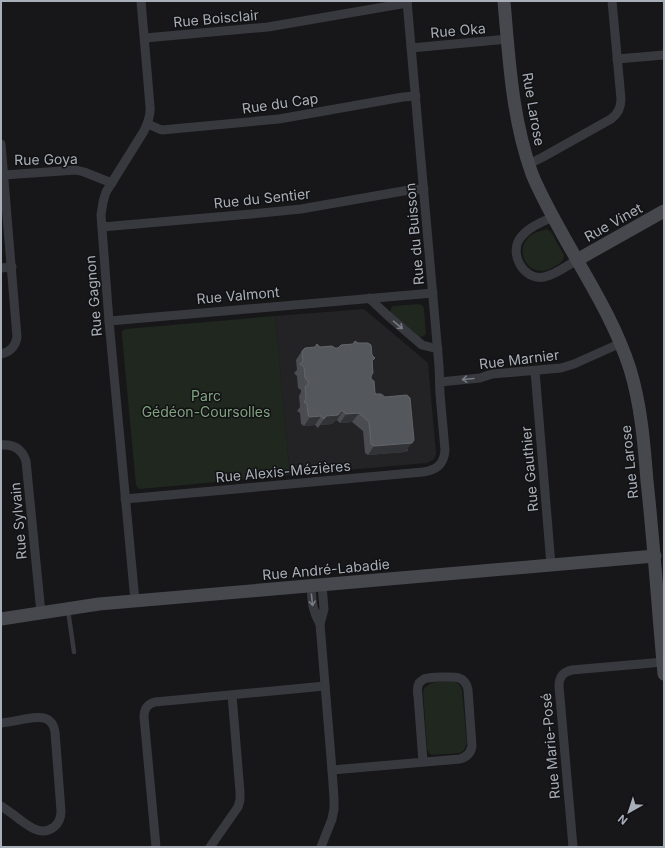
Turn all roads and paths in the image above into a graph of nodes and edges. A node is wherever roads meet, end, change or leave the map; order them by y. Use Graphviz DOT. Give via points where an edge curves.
graph roads {
  1 [pos="141,1"];
  2 [pos="504,1"];
  3 [pos="612,1"];
  4 [pos="407,2"];
  5 [pos="144,38"];
  6 [pos="508,40"];
  7 [pos="412,48"];
  8 [pos="664,55"];
  9 [pos="617,59"];
  10 [pos="416,96"];
  11 [pos="148,124"];
  12 [pos="1,144"];
  13 [pos="529,164"];
  14 [pos="4,175"];
  15 [pos="112,183"];
  16 [pos="424,189"];
  17 [pos="664,211"];
  18 [pos="553,217"];
  19 [pos="102,226"];
  20 [pos="577,260"];
  21 [pos="12,267"];
  22 [pos="1,268"];
  23 [pos="433,293"];
  24 [pos="369,298"];
  25 [pos="109,321"];
  26 [pos="621,343"];
  27 [pos="438,350"];
  28 [pos="1,354"];
  29 [pos="534,371"];
  30 [pos="440,382"];
  31 [pos="1,445"];
  32 [pos="440,464"];
  33 [pos="125,499"];
  34 [pos="655,556"];
  35 [pos="551,565"];
  36 [pos="316,585"];
  37 [pos="135,601"];
  38 [pos="68,608"];
  39 [pos="41,612"];
  40 [pos="1,619"];
  41 [pos="74,652"];
  42 [pos="664,668"];
  43 [pos="325,686"];
  44 [pos="232,695"];
  45 [pos="1,723"];
  46 [pos="423,762"];
  47 [pos="332,770"];
  48 [pos="1,806"];
  49 [pos="156,847"];
  50 [pos="210,847"];
  51 [pos="322,847"];
  52 [pos="572,847"];
  1 -- 5 [label="street, Rue Gagnon"];
  2 -- 6 [label="street, Rue Larose"];
  3 -- 9 [label="street"];
  4 -- 5 [label="street, Rue Boisclair" via="261,28"];
  4 -- 7 [label="street, Rue du Buisson"];
  5 -- 11 [label="street, Rue Gagnon" via="150,106"];
  6 -- 7 [label="street, Rue Oka"];
  6 -- 13 [label="street, Rue Larose" via="518,126"];
  7 -- 10 [label="street, Rue du Buisson"];
  8 -- 9 [label="street"];
  9 -- 13 [label="street" via="621,102 617,113"];
  10 -- 11 [label="street, Rue du Cap" via="279,119 162,130"];
  10 -- 16 [label="street, Rue du Buisson"];
  11 -- 15 [label="street, Rue Gagnon"];
  12 -- 14 [label="street"];
  13 -- 18 [label="street, Rue Larose"];
  14 -- 15 [label="street, Rue Goya" via="76,170"];
  14 -- 21 [label="street"];
  15 -- 19 [label="street, Rue Gagnon" via="103,202"];
  16 -- 19 [label="street, Rue du Sentier" via="301,209"];
  16 -- 23 [label="street, Rue du Buisson"];
  17 -- 20 [label="street, Rue Vinet"];
  18 -- 20 [label="street, Rue Larose"];
  18 -- 20 [label="street" via="530,229 521,237 516,248 519,262 526,272 539,277 549,275"];
  19 -- 25 [label="street, Rue Gagnon"];
  20 -- 26 [label="street, Rue Larose"];
  21 -- 22 [label="street"];
  21 -- 28 [label="street" via="18,337 14,347"];
  23 -- 24 [label="street, Rue Valmont"];
  23 -- 27 [label="street, Rue du Buisson"];
  24 -- 25 [label="street, Rue Valmont"];
  24 -- 27 [label="street, one-way" via="422,345"];
  25 -- 33 [label="street, Rue Gagnon"];
  26 -- 29 [label="street, Rue Marnier" via="570,366"];
  26 -- 34 [label="street, Rue Larose" via="640,415"];
  27 -- 30 [label="street, Rue du Buisson"];
  29 -- 30 [label="street, Rue Marnier, one-way"];
  29 -- 35 [label="street, Rue Gauthier"];
  30 -- 32 [label="street, Rue du Buisson" via="445,450"];
  31 -- 39 [label="street, Rue Sylvain" via="18,448 26,461"];
  32 -- 33 [label="street, Rue Alexis-Mézières" via="430,470 412,473"];
  33 -- 37 [label="street, Rue Gagnon"];
  34 -- 35 [label="street, Rue André-Labadie"];
  34 -- 42 [label="street, Rue Larose"];
  35 -- 36 [label="street, Rue André-Labadie"];
  36 -- 37 [label="street, Rue André-Labadie"];
  36 -- 43 [label="street" via="313,609 320,624"];
  37 -- 38 [label="street, Rue André-Labadie"];
  38 -- 39 [label="street, Rue André-Labadie"];
  38 -- 41 [label="lane"];
  39 -- 40 [label="street, Rue André-Labadie"];
  42 -- 52 [label="street, Rue Marie-Posé" via="572,670 565,672 560,678 558,683"];
  43 -- 44 [label="street"];
  43 -- 47 [label="street"];
  44 -- 49 [label="street" via="155,702 146,708 144,717"];
  44 -- 50 [label="street" via="240,800 236,810"];
  45 -- 48 [label="street" via="39,717 47,719 52,724 55,732 61,816 53,828 39,831"];
  46 -- 46 [label="street" via="462,758 471,751 468,690 466,683 460,678 426,678 418,684"];
  46 -- 47 [label="street"];
  47 -- 51 [label="street" via="333,814"];
}
